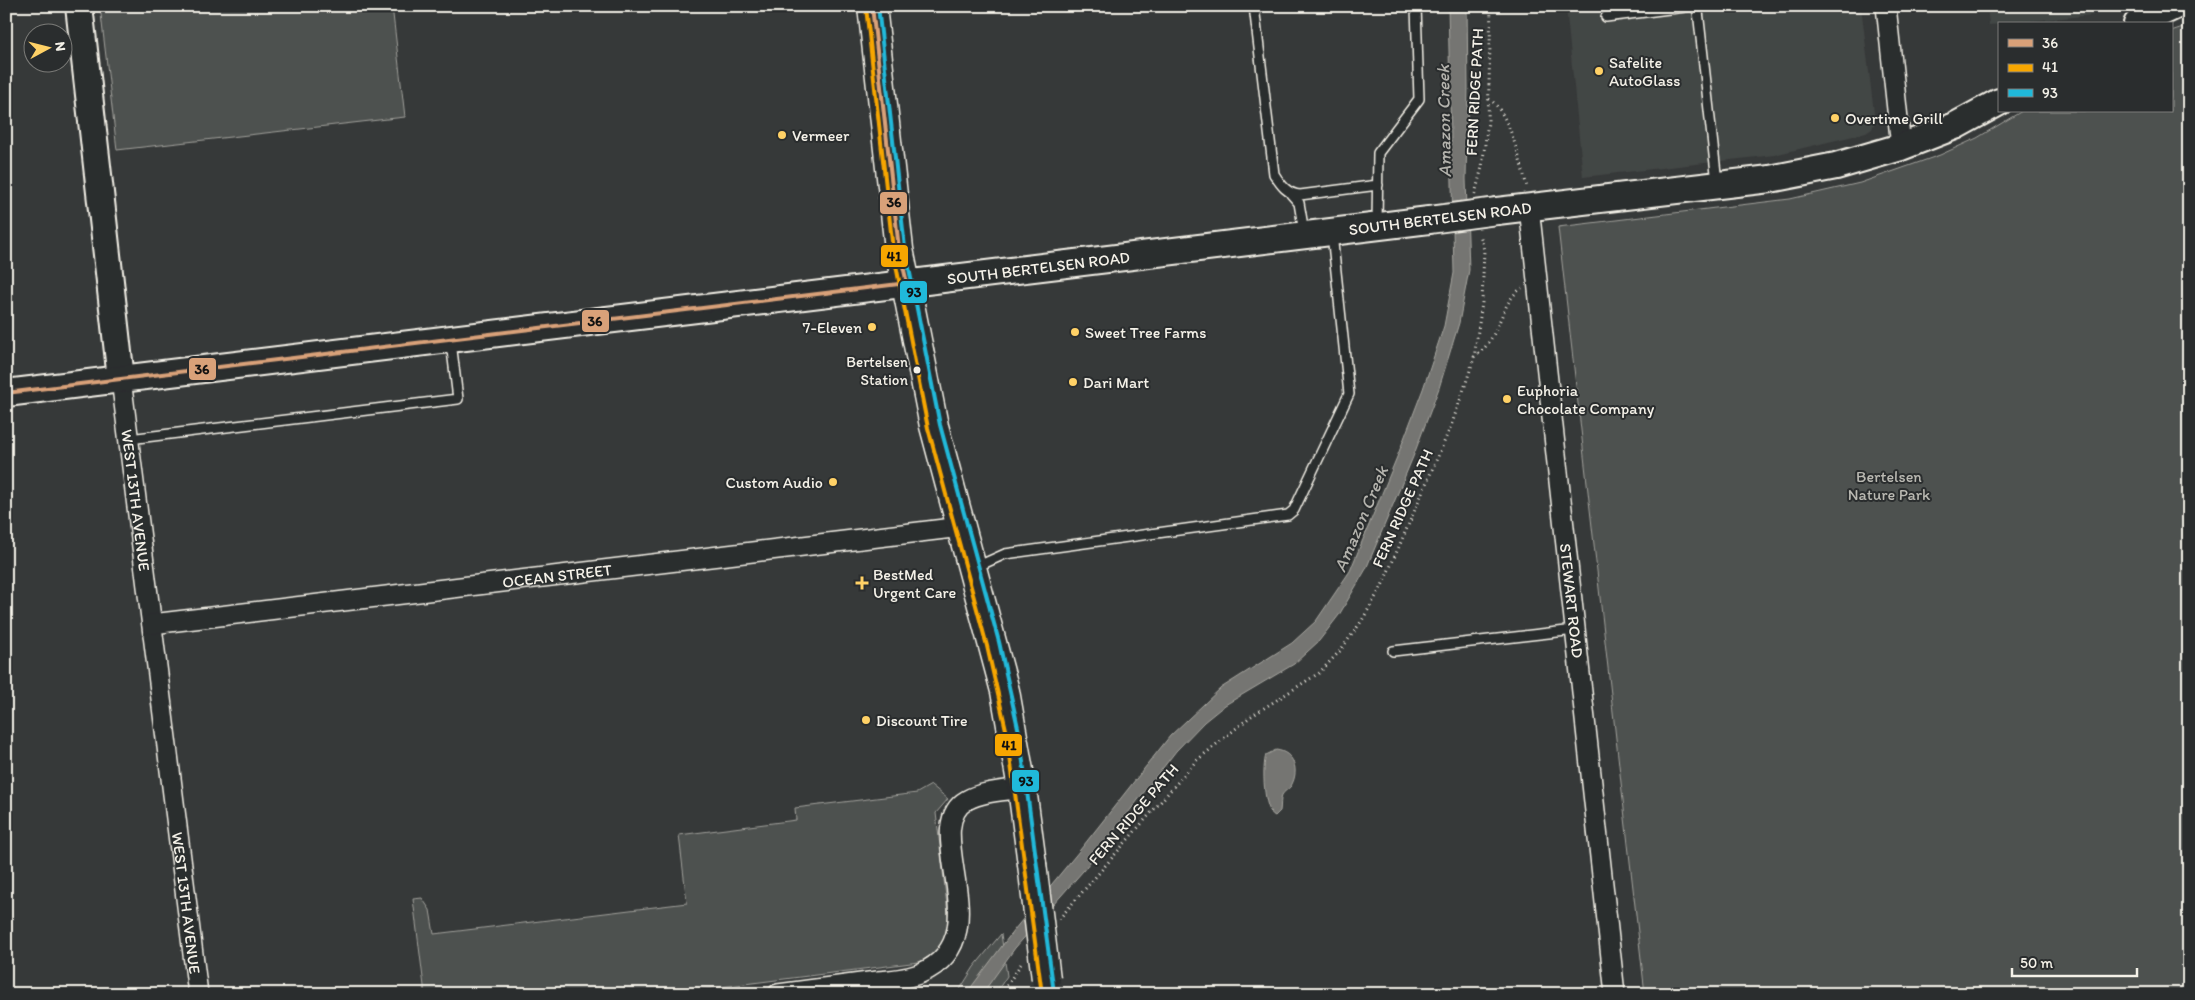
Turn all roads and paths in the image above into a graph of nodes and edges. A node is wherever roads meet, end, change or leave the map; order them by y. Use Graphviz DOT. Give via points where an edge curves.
graph roads {
  1 [pos="79,6"];
  2 [pos="872,6"];
  3 [pos="1254,6"];
  4 [pos="1416,6"];
  5 [pos="1491,6"];
  6 [pos="1886,6"];
  7 [pos="2175,6"];
  8 [pos="1606,17"];
  9 [pos="2141,22"];
  10 [pos="1489,99"];
  11 [pos="1998,103"];
  12 [pos="1901,148"];
  13 [pos="1378,185"];
  14 [pos="1718,185"];
  15 [pos="1301,199"];
  16 [pos="1486,206"];
  17 [pos="1529,207"];
  18 [pos="1376,226"];
  19 [pos="1479,231"];
  20 [pos="1331,232"];
  21 [pos="1305,235"];
  22 [pos="907,283"];
  23 [pos="1538,285"];
  24 [pos="451,339"];
  25 [pos="1474,358"];
  26 [pos="121,379"];
  27 [pos="6,393"];
  28 [pos="129,439"];
  29 [pos="961,527"];
  30 [pos="973,569"];
  31 [pos="152,624"];
  32 [pos="1575,630"];
  33 [pos="1393,651"];
  34 [pos="1022,788"];
  35 [pos="1076,899"];
  36 [pos="1016,969"];
  37 [pos="1047,986"];
  38 [pos="198,994"];
  39 [pos="778,994"];
  40 [pos="1001,994"];
  41 [pos="1615,994"];
  1 -- 26 [label="street, WEST 13TH AVENUE"];
  2 -- 22 [label="main road" via="899,249"];
  3 -- 15 [label="lane" via="1274,174 1290,193"];
  4 -- 13 [label="lane" via="1419,99 1380,149"];
  5 -- 10 [label="path, FERN RIDGE PATH"];
  6 -- 12 [label="street"];
  7 -- 9 [label="street"];
  8 -- 14 [label="lane" via="1693,6 1698,11"];
  10 -- 16 [label="path, FERN RIDGE PATH" via="1485,146"];
  10 -- 17 [label="path" via="1495,102 1503,115 1527,186"];
  11 -- 12 [label="street, SOUTH BERTELSEN ROAD" via="1955,126"];
  12 -- 14 [label="street, SOUTH BERTELSEN ROAD" via="1827,168"];
  13 -- 15 [label="lane"];
  13 -- 18 [label="lane"];
  14 -- 17 [label="street, SOUTH BERTELSEN ROAD"];
  15 -- 21 [label="lane"];
  16 -- 17 [label="street, SOUTH BERTELSEN ROAD"];
  16 -- 18 [label="street, SOUTH BERTELSEN ROAD, bridge" via="1429,220"];
  17 -- 23 [label="street, STEWART ROAD"];
  18 -- 20 [label="street, SOUTH BERTELSEN ROAD"];
  19 -- 25 [label="path, FERN RIDGE PATH" via="1484,250 1484,275"];
  20 -- 21 [label="street, SOUTH BERTELSEN ROAD"];
  20 -- 30 [label="lane" via="1349,394 1294,510 1288,515 1005,554"];
  21 -- 22 [label="street, SOUTH BERTELSEN ROAD"];
  22 -- 24 [label="street, SOUTH BERTELSEN ROAD"];
  22 -- 29 [label="main road" via="927,396"];
  23 -- 25 [label="path" via="1522,288 1512,295 1488,347"];
  23 -- 32 [label="street, STEWART ROAD"];
  24 -- 26 [label="street, SOUTH BERTELSEN ROAD"];
  24 -- 28 [label="lane" via="458,398"];
  25 -- 35 [label="path, FERN RIDGE PATH" via="1451,426 1382,586 1345,644 1319,673 1250,717 1196,761"];
  26 -- 27 [label="street, SOUTH BERTELSEN ROAD"];
  26 -- 28 [label="street, WEST 13TH AVENUE"];
  28 -- 31 [label="street, WEST 13TH AVENUE"];
  29 -- 30 [label="main road"];
  29 -- 31 [label="street, OCEAN STREET"];
  30 -- 34 [label="main road" via="1004,691"];
  31 -- 38 [label="street, WEST 13TH AVENUE"];
  32 -- 33 [label="lane"];
  32 -- 41 [label="street, STEWART ROAD"];
  34 -- 37 [label="main road, bridge"];
  34 -- 39 [label="street" via="965,800 956,812 950,838 958,927 954,944 932,967 908,978"];
  36 -- 40 [label="path"];
}
